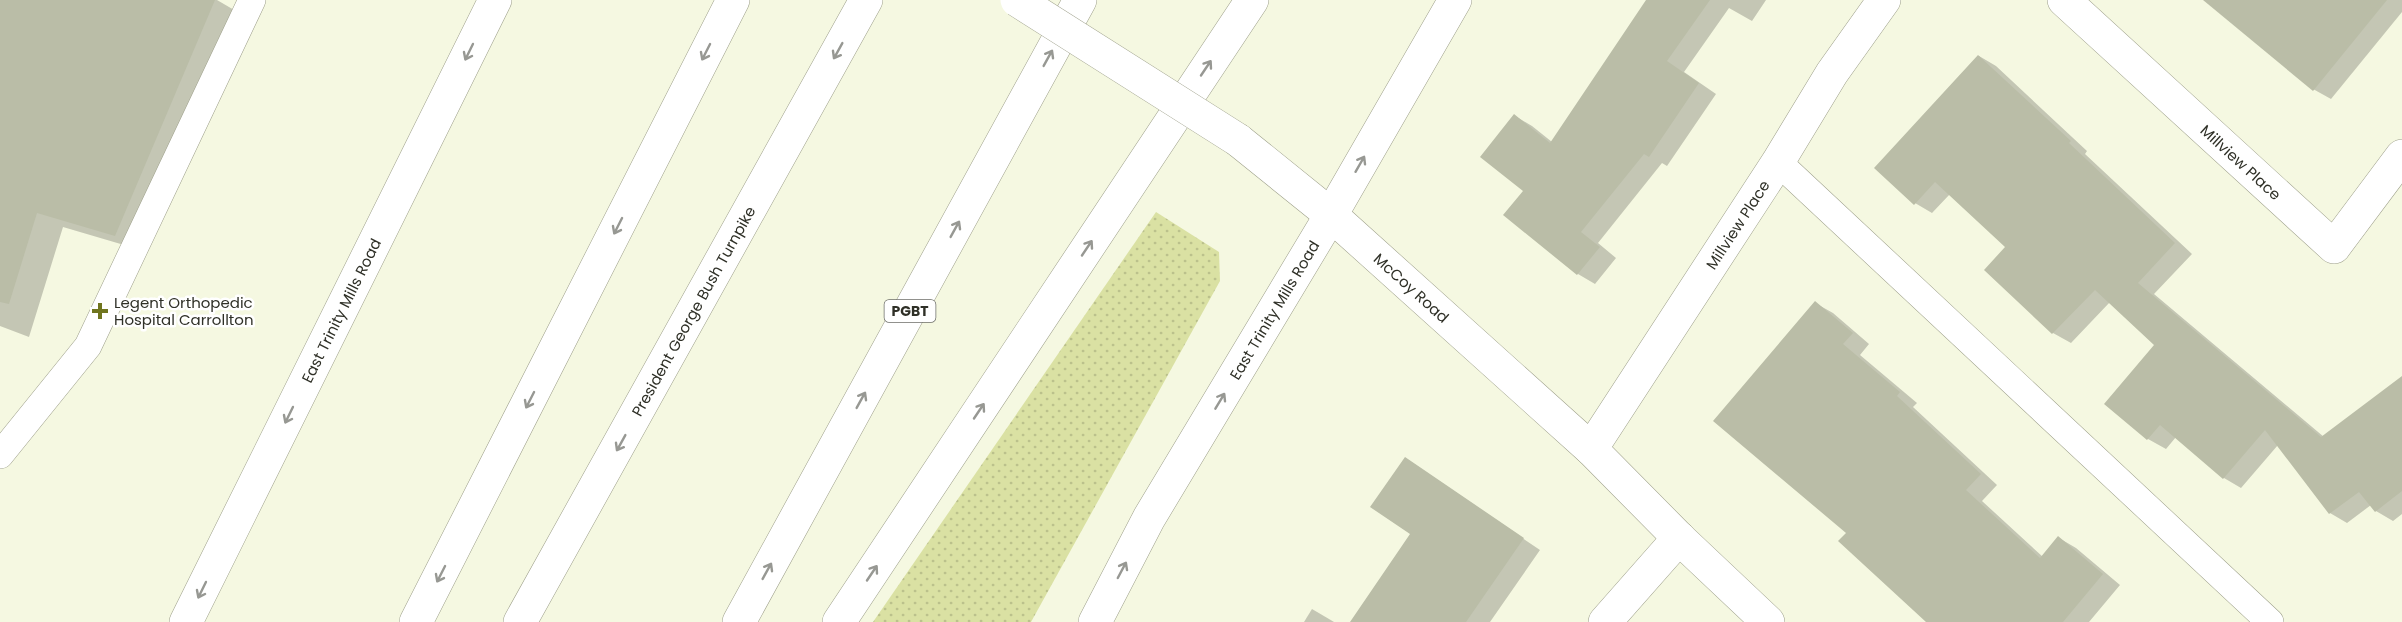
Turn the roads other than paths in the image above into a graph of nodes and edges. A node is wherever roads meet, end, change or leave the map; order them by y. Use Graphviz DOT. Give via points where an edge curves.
graph roads {
  1 [pos="252,0"];
  2 [pos="495,0"];
  3 [pos="733,0"];
  4 [pos="866,0"];
  5 [pos="1017,0"];
  6 [pos="1080,0"];
  7 [pos="1252,0"];
  8 [pos="1455,0"];
  9 [pos="1884,0"];
  10 [pos="2064,0"];
  11 [pos="2402,156"];
  12 [pos="1778,162"];
  13 [pos="1331,215"];
  14 [pos="1591,449"];
  15 [pos="0,455"];
  16 [pos="1679,538"];
  17 [pos="186,622"];
  18 [pos="416,622"];
  19 [pos="520,622"];
  20 [pos="739,622"];
  21 [pos="839,622"];
  22 [pos="1095,622"];
  23 [pos="1605,622"];
  24 [pos="1768,622"];
  25 [pos="2270,622"];
  1 -- 15 [label="lane" via="88,346"];
  2 -- 17 [label="main road, East Trinity Mills Road, one-way"];
  3 -- 18 [label="main road, one-way"];
  4 -- 19 [label="main road, President George Bush Turnpike, one-way"];
  5 -- 13 [label="main road, McCoy Road, bridge" via="1238,140"];
  20 -- 6 [label="main road, PGBT, one-way"];
  21 -- 7 [label="main road, one-way"];
  13 -- 8 [label="main road, East Trinity Mills Road, one-way"];
  9 -- 12 [label="main road, Millview Place" via="1832,73"];
  10 -- 11 [label="main road, Millview Place" via="2334,247"];
  12 -- 14 [label="main road, Millview Place"];
  12 -- 25 [label="lane"];
  13 -- 14 [label="main road, McCoy Road"];
  22 -- 13 [label="main road, East Trinity Mills Road, one-way" via="1149,518"];
  14 -- 16 [label="main road, McCoy Road"];
  16 -- 23 [label="main road"];
  16 -- 24 [label="main road, McCoy Road"];
}
